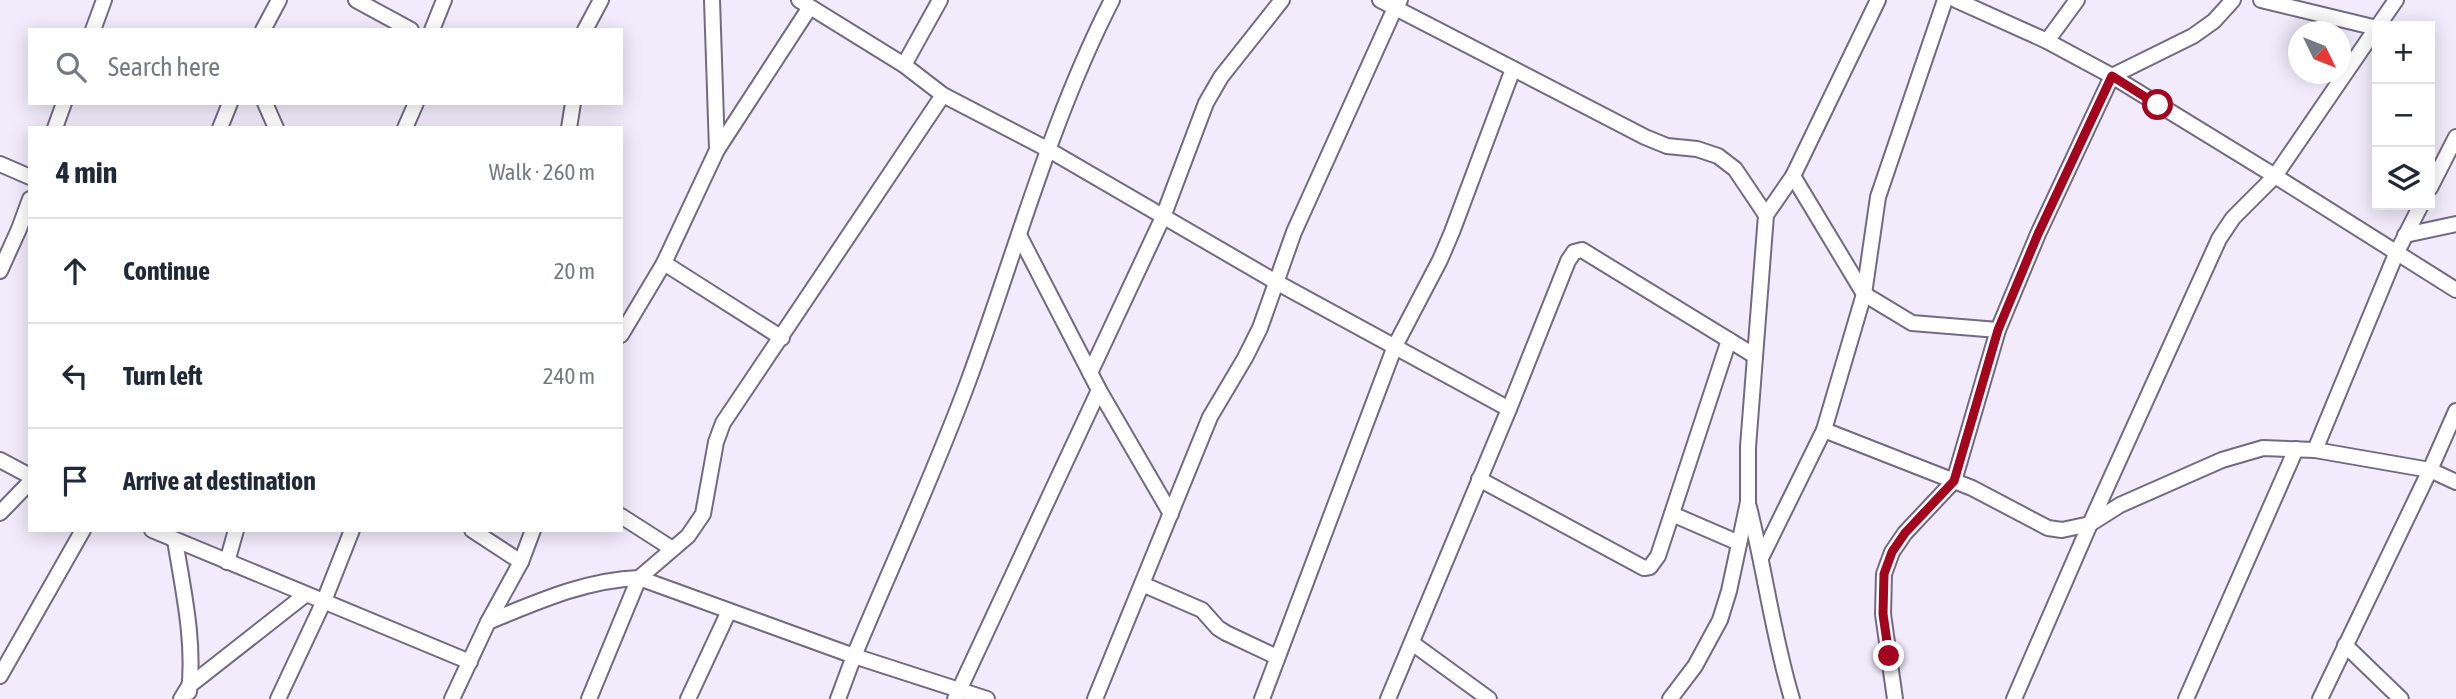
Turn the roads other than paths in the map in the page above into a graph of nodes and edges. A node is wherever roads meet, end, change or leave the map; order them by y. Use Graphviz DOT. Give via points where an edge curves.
graph roads {
  1 [pos="104,0"];
  2 [pos="279,0"];
  3 [pos="356,0"];
  4 [pos="444,0"];
  5 [pos="601,0"];
  6 [pos="712,0"];
  7 [pos="940,0"];
  8 [pos="1112,0"];
  9 [pos="1282,0"];
  10 [pos="1380,0"];
  11 [pos="1878,0"];
  12 [pos="1945,0"];
  13 [pos="1956,0"];
  14 [pos="2077,0"];
  15 [pos="2233,0"];
  16 [pos="2261,0"];
  17 [pos="2396,0"];
  18 [pos="804,4"];
  19 [pos="1397,4"];
  20 [pos="2381,21"];
  21 [pos="2372,26"];
  22 [pos="94,28"];
  23 [pos="264,28"];
  24 [pos="407,28"];
  25 [pos="433,28"];
  26 [pos="586,28"];
  27 [pos="2372,34"];
  28 [pos="2047,41"];
  29 [pos="904,65"];
  30 [pos="1513,69"];
  31 [pos="2112,76"];
  32 [pos="943,95"];
  33 [pos="63,105"];
  34 [pos="229,105"];
  35 [pos="266,105"];
  36 [pos="415,105"];
  37 [pos="573,105"];
  38 [pos="56,126"];
  39 [pos="221,126"];
  40 [pos="275,126"];
  41 [pos="406,126"];
  42 [pos="569,126"];
  43 [pos="2456,137"];
  44 [pos="717,149"];
  45 [pos="1049,150"];
  46 [pos="0,164"];
  47 [pos="28,176"];
  48 [pos="1793,176"];
  49 [pos="2275,176"];
  50 [pos="2435,178"];
  51 [pos="28,204"];
  52 [pos="2418,210"];
  53 [pos="1766,215"];
  54 [pos="1163,217"];
  55 [pos="2456,224"];
  56 [pos="1019,235"];
  57 [pos="2405,235"];
  58 [pos="2396,254"];
  59 [pos="664,263"];
  60 [pos="0,271"];
  61 [pos="1276,282"];
  62 [pos="2456,290"];
  63 [pos="1864,294"];
  64 [pos="1998,330"];
  65 [pos="623,332"];
  66 [pos="782,338"];
  67 [pos="1729,340"];
  68 [pos="1395,346"];
  69 [pos="1755,356"];
  70 [pos="1090,373"];
  71 [pos="1099,390"];
  72 [pos="1509,410"];
  73 [pos="2456,411"];
  74 [pos="1824,430"];
  75 [pos="2296,449"];
  76 [pos="2315,450"];
  77 [pos="0,460"];
  78 [pos="2430,470"];
  79 [pos="28,475"];
  80 [pos="1479,479"];
  81 [pos="1954,481"];
  82 [pos="2456,482"];
  83 [pos="28,484"];
  84 [pos="1748,502"];
  85 [pos="0,513"];
  86 [pos="1171,514"];
  87 [pos="1672,514"];
  88 [pos="623,517"];
  89 [pos="2090,524"];
  90 [pos="82,532"];
  91 [pos="157,532"];
  92 [pos="235,532"];
  93 [pos="351,532"];
  94 [pos="475,532"];
  95 [pos="532,532"];
  96 [pos="175,540"];
  97 [pos="1739,543"];
  98 [pos="671,548"];
  99 [pos="1762,556"];
  100 [pos="227,562"];
  101 [pos="521,562"];
  102 [pos="639,578"];
  103 [pos="1142,584"];
  104 [pos="305,595"];
  105 [pos="324,601"];
  106 [pos="729,611"];
  107 [pos="488,622"];
  108 [pos="1412,643"];
  109 [pos="2345,645"];
  110 [pos="854,656"];
  111 [pos="1277,657"];
  112 [pos="470,662"];
  113 [pos="0,676"];
  114 [pos="189,692"];
  115 [pos="956,694"];
  116 [pos="181,699"];
  117 [pos="278,699"];
  118 [pos="452,699"];
  119 [pos="589,699"];
  120 [pos="688,699"];
  121 [pos="838,699"];
  122 [pos="986,699"];
  123 [pos="1095,699"];
  124 [pos="1262,699"];
  125 [pos="1388,699"];
  126 [pos="1489,699"];
  127 [pos="1670,699"];
  128 [pos="1792,699"];
  129 [pos="1895,699"];
  130 [pos="2014,699"];
  131 [pos="2186,699"];
  132 [pos="2320,699"];
  133 [pos="2401,699"];
  1 -- 22 [label="street"];
  2 -- 23 [label="street"];
  3 -- 24 [label="street"];
  4 -- 25 [label="street"];
  5 -- 26 [label="street"];
  6 -- 44 [label="street"];
  7 -- 29 [label="street"];
  8 -- 45 [label="street"];
  9 -- 54 [label="street" via="1206,103"];
  10 -- 19 [label="street"];
  11 -- 48 [label="street"];
  12 -- 63 [label="street" via="1878,197"];
  13 -- 28 [label="street"];
  14 -- 28 [label="street"];
  15 -- 31 [label="street" via="2193,36"];
  16 -- 21 [label="street"];
  17 -- 20 [label="street"];
  18 -- 29 [label="street"];
  18 -- 44 [label="street"];
  19 -- 30 [label="street"];
  19 -- 61 [label="street"];
  27 -- 49 [label="street"];
  28 -- 31 [label="street"];
  29 -- 32 [label="street"];
  30 -- 53 [label="street" via="1645,137 1718,156 1735,169"];
  30 -- 68 [label="street" via="1452,232"];
  31 -- 49 [label="street"];
  31 -- 64 [label="street"];
  32 -- 45 [label="street"];
  32 -- 66 [label="street"];
  33 -- 38 [label="street"];
  34 -- 39 [label="street"];
  35 -- 40 [label="street"];
  36 -- 41 [label="street"];
  37 -- 42 [label="street"];
  43 -- 50 [label="street"];
  44 -- 59 [label="street"];
  45 -- 54 [label="street"];
  45 -- 56 [label="street"];
  46 -- 47 [label="street"];
  48 -- 53 [label="street"];
  48 -- 63 [label="street"];
  49 -- 58 [label="street"];
  49 -- 89 [label="street" via="2219,239"];
  51 -- 60 [label="street"];
  52 -- 57 [label="street"];
  53 -- 69 [label="street"];
  54 -- 61 [label="street"];
  54 -- 70 [label="street"];
  55 -- 57 [label="street"];
  56 -- 70 [label="street"];
  56 -- 110 [label="street" via="968,383"];
  57 -- 58 [label="street"];
  58 -- 62 [label="street"];
  58 -- 76 [label="street"];
  59 -- 65 [label="street"];
  59 -- 66 [label="street"];
  61 -- 68 [label="street"];
  61 -- 86 [label="street" via="1260,328 1210,417"];
  63 -- 64 [label="street" via="1912,323"];
  63 -- 74 [label="street"];
  64 -- 81 [label="street"];
  66 -- 98 [label="street" via="723,423 703,514 688,536"];
  67 -- 69 [label="street"];
  67 -- 72 [label="street" via="1582,250 1574,252"];
  67 -- 87 [label="street"];
  68 -- 72 [label="street"];
  68 -- 111 [label="street"];
  69 -- 84 [label="street"];
  70 -- 71 [label="street"];
  71 -- 86 [label="street"];
  71 -- 115 [label="street"];
  72 -- 80 [label="street"];
  73 -- 78 [label="street"];
  74 -- 81 [label="street"];
  74 -- 99 [label="street"];
  75 -- 76 [label="street"];
  75 -- 89 [label="street" via="2263,448 2222,460 2120,505"];
  75 -- 131 [label="street"];
  76 -- 78 [label="street"];
  77 -- 79 [label="street"];
  78 -- 82 [label="street"];
  78 -- 109 [label="street"];
  80 -- 87 [label="street" via="1644,568 1658,556"];
  80 -- 108 [label="street"];
  81 -- 89 [label="street" via="2048,528"];
  81 -- 129 [label="street" via="1905,533 1884,574 1883,614"];
  83 -- 85 [label="street"];
  84 -- 97 [label="street"];
  84 -- 99 [label="street"];
  86 -- 103 [label="street"];
  87 -- 97 [label="street"];
  88 -- 98 [label="street"];
  89 -- 130 [label="street"];
  90 -- 113 [label="street"];
  91 -- 96 [label="street"];
  92 -- 100 [label="street"];
  93 -- 105 [label="street"];
  94 -- 101 [label="street"];
  95 -- 101 [label="street"];
  96 -- 100 [label="street"];
  96 -- 114 [label="street" via="188,618"];
  97 -- 127 [label="street" via="1720,620"];
  98 -- 102 [label="street"];
  99 -- 128 [label="street"];
  100 -- 104 [label="street"];
  101 -- 107 [label="street"];
  102 -- 106 [label="street"];
  102 -- 107 [label="street" via="589,584"];
  102 -- 119 [label="street"];
  103 -- 111 [label="street" via="1202,610 1226,634"];
  103 -- 123 [label="street"];
  104 -- 105 [label="street"];
  104 -- 114 [label="street"];
  105 -- 112 [label="street"];
  105 -- 117 [label="street"];
  106 -- 110 [label="street"];
  106 -- 120 [label="street"];
  107 -- 112 [label="street"];
  108 -- 125 [label="street"];
  108 -- 126 [label="street"];
  109 -- 132 [label="street"];
  109 -- 133 [label="street"];
  110 -- 115 [label="street"];
  110 -- 121 [label="street"];
  111 -- 124 [label="street"];
  112 -- 118 [label="street"];
  114 -- 116 [label="street"];
  115 -- 122 [label="street"];
}
